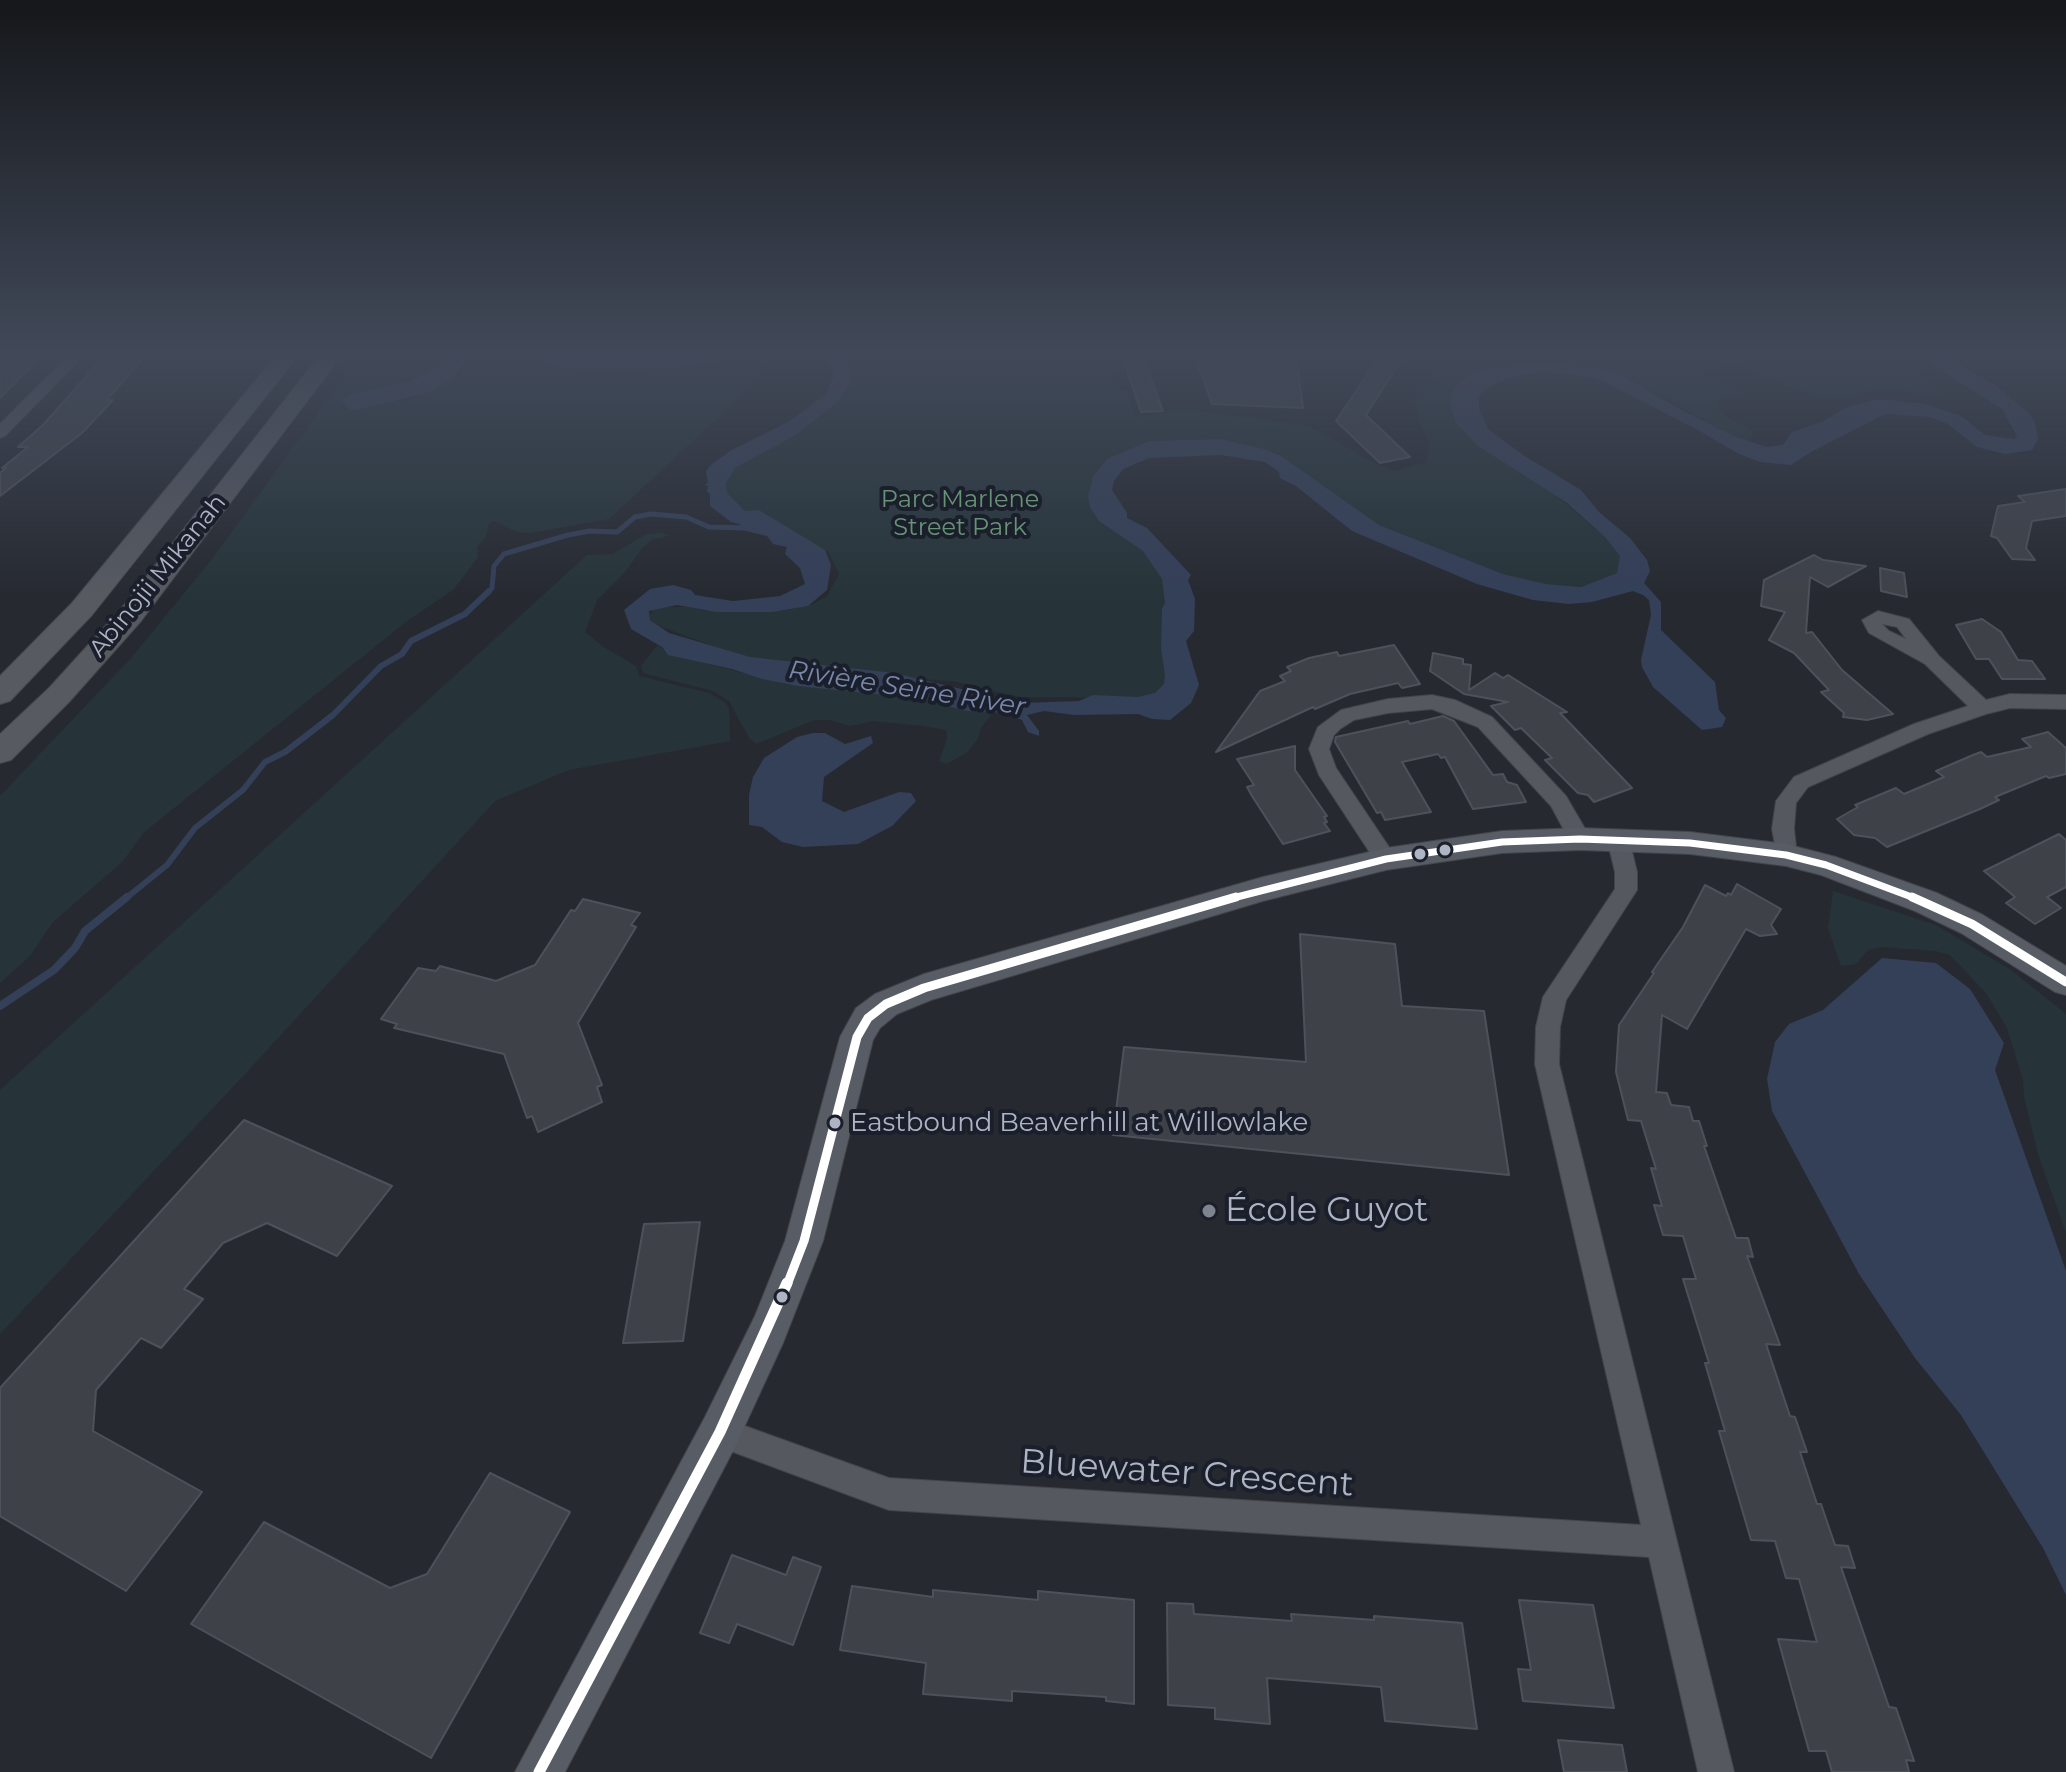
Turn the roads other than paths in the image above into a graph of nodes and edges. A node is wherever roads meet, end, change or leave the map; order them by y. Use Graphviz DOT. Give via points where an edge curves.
graph roads {
  1 [pos="224,434"];
  2 [pos="270,434"];
  3 [pos="1932,660"];
  4 [pos="0,694"];
  5 [pos="2066,702"];
  6 [pos="1982,708"];
  7 [pos="0,752"];
  8 [pos="1580,839"];
  9 [pos="1618,839"];
  10 [pos="1786,855"];
  11 [pos="1386,859"];
  12 [pos="2066,982"];
  13 [pos="720,1432"];
  14 [pos="1660,1542"];
  15 [pos="539,1772"];
  16 [pos="1716,1772"];
  1 -- 4 [label="main road, Abinojii Mikanah" via="82,609"];
  2 -- 7 [label="main road, Abinojii Mikanah" via="131,615"];
  3 -- 6 [label="street"];
  5 -- 6 [label="street" via="2010,701"];
  6 -- 10 [label="street" via="1801,782 1786,801"];
  8 -- 9 [label="street"];
  8 -- 11 [label="street" via="1502,842"];
  8 -- 11 [label="street" via="1559,801 1485,722 1432,702 1388,706 1333,724 1319,749 1326,770"];
  9 -- 10 [label="street"];
  9 -- 14 [label="street" via="1626,890 1555,997 1547,1064"];
  10 -- 12 [label="street" via="1862,876 1926,902"];
  11 -- 13 [label="street" via="1263,889 924,988 868,1018 857,1037 804,1241"];
  13 -- 14 [label="street, Bluewater Crescent" via="889,1494"];
  13 -- 15 [label="street"];
  14 -- 16 [label="street"];
}
